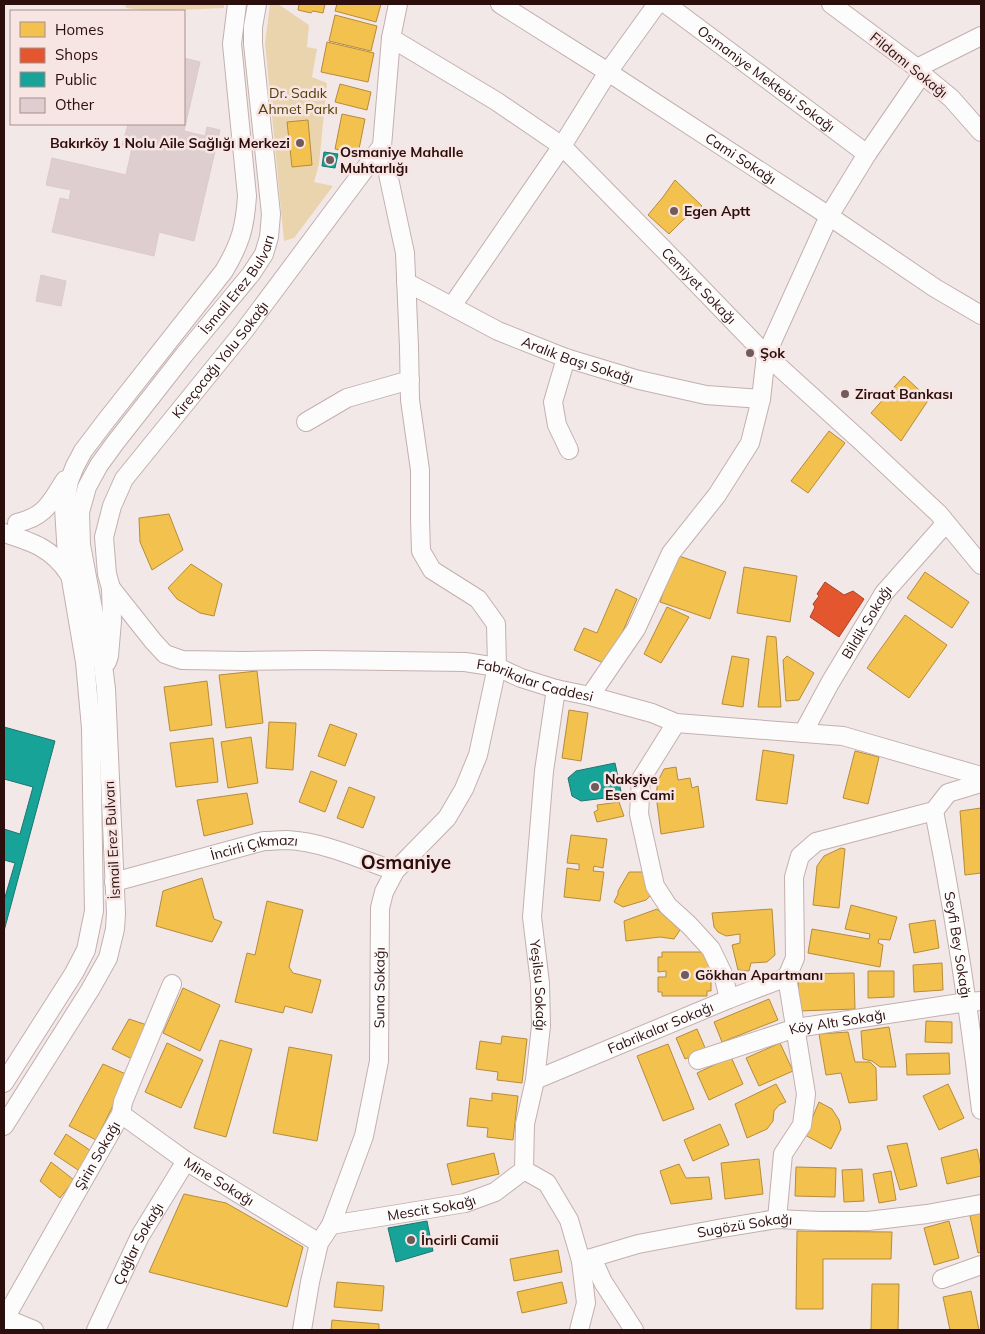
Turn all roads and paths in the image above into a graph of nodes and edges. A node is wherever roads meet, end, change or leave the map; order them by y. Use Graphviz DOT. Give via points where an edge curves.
graph roads {
  1 [pos="237,4"];
  2 [pos="257,4"];
  3 [pos="398,4"];
  4 [pos="500,4"];
  5 [pos="657,4"];
  6 [pos="666,4"];
  7 [pos="843,7"];
  8 [pos="981,36"];
  9 [pos="391,38"];
  10 [pos="920,71"];
  11 [pos="608,72"];
  12 [pos="981,132"];
  13 [pos="382,146"];
  14 [pos="562,146"];
  15 [pos="867,154"];
  16 [pos="828,216"];
  17 [pos="406,282"];
  18 [pos="452,306"];
  19 [pos="981,315"];
  20 [pos="766,355"];
  21 [pos="566,358"];
  22 [pos="410,380"];
  23 [pos="761,399"];
  24 [pos="306,422"];
  25 [pos="569,450"];
  26 [pos="75,466"];
  27 [pos="946,523"];
  28 [pos="8,526"];
  29 [pos="72,526"];
  30 [pos="981,564"];
  31 [pos="69,574"];
  32 [pos="111,588"];
  33 [pos="497,667"];
  34 [pos="104,672"];
  35 [pos="556,689"];
  36 [pos="590,696"];
  37 [pos="676,723"];
  38 [pos="803,733"];
  39 [pos="981,776"];
  40 [pos="981,783"];
  41 [pos="934,811"];
  42 [pos="395,871"];
  43 [pos="114,882"];
  44 [pos="787,977"];
  45 [pos="172,984"];
  46 [pos="729,999"];
  47 [pos="974,1002"];
  48 [pos="796,1028"];
  49 [pos="698,1060"];
  50 [pos="535,1080"];
  51 [pos="4,1083"];
  52 [pos="981,1110"];
  53 [pos="121,1114"];
  54 [pos="4,1126"];
  55 [pos="186,1162"];
  56 [pos="524,1170"];
  57 [pos="981,1204"];
  58 [pos="777,1220"];
  59 [pos="331,1225"];
  60 [pos="319,1243"];
  61 [pos="586,1259"];
  62 [pos="981,1265"];
  63 [pos="942,1279"];
  64 [pos="4,1319"];
  65 [pos="34,1330"];
  66 [pos="96,1330"];
  67 [pos="302,1330"];
  68 [pos="579,1330"];
  69 [pos="634,1330"];
  1 -- 26 [label="street, İsmail Erez Bulvarı" via="232,44 247,196 242,232 224,272 105,422"];
  2 -- 29 [label="street, İsmail Erez Bulvarı" via="252,44 271,214 264,254 98,465"];
  3 -- 9 [label="street, Suna Sokağı"];
  4 -- 11 [label="street, Cami Sokağı"];
  5 -- 11 [label="street"];
  6 -- 15 [label="street, Osmaniye Mektebi Sokağı"];
  7 -- 10 [label="street, Fildamı Sokağı"];
  8 -- 10 [label="street"];
  9 -- 13 [label="street, Suna Sokağı"];
  9 -- 14 [label="street, Cemiyet Sokağı" via="496,101"];
  10 -- 12 [label="street, Fildamı Sokağı" via="951,98"];
  10 -- 15 [label="street"];
  11 -- 14 [label="street"];
  11 -- 16 [label="street, Cami Sokağı"];
  13 -- 17 [label="street, Suna Sokağı" via="405,253"];
  13 -- 32 [label="street, Kireçocağı Yolu Sokağı" via="244,331 124,479 112,506 104,538 106,574"];
  14 -- 18 [label="street"];
  14 -- 20 [label="street, Cemiyet Sokağı"];
  15 -- 16 [label="street"];
  16 -- 19 [label="street, Cami Sokağı"];
  16 -- 20 [label="street"];
  17 -- 18 [label="street, Aralık Başı Sokağı"];
  17 -- 22 [label="street, Suna Sokağı"];
  18 -- 21 [label="street, Aralık Başı Sokağı" via="498,331"];
  20 -- 23 [label="street"];
  20 -- 27 [label="street, Cemiyet Sokağı"];
  21 -- 23 [label="street, Aralık Başı Sokağı" via="639,380 706,395"];
  21 -- 25 [label="street" via="553,402 557,425"];
  22 -- 24 [label="street" via="347,398"];
  22 -- 33 [label="street, Suna Sokağı" via="420,470 421,551 432,570 478,599 496,624"];
  23 -- 36 [label="street" via="750,444 717,495 671,552 636,629"];
  26 -- 28 [label="street" via="46,509 28,521"];
  26 -- 29 [label="street, İsmail Erez Bulvarı" via="64,508"];
  27 -- 30 [label="street, Cemiyet Sokağı"];
  27 -- 38 [label="street, Bildik Sokağı" via="884,593"];
  28 -- 29 [label="street"];
  28 -- 31 [label="street" via="42,547 63,564"];
  29 -- 31 [label="street, İsmail Erez Bulvarı"];
  29 -- 34 [label="street, İsmail Erez Bulvarı" via="85,568"];
  31 -- 51 [label="street, İsmail Erez Bulvarı" via="85,662 91,728 94,912 86,950 74,973"];
  32 -- 33 [label="street, Fabrikalar Caddesi" via="165,654 182,660 465,662"];
  32 -- 34 [label="street" via="111,637"];
  33 -- 35 [label="street, Fabrikalar Caddesi"];
  33 -- 42 [label="street, Suna Sokağı" via="478,755 464,789 447,818"];
  34 -- 43 [label="street, İsmail Erez Bulvarı"];
  35 -- 36 [label="street, Fabrikalar Caddesi"];
  35 -- 50 [label="street, Yeşilsu Sokağı" via="544,771 532,917 540,983 541,1026"];
  36 -- 37 [label="street, Fabrikalar Caddesi"];
  37 -- 38 [label="street, Fabrikalar Caddesi"];
  37 -- 46 [label="street" via="641,779 640,814 655,886 668,906 711,949 723,974"];
  38 -- 39 [label="street, Fabrikalar Caddesi" via="843,736"];
  40 -- 41 [label="street" via="948,793"];
  41 -- 44 [label="street" via="816,842 800,856 794,877 795,958"];
  41 -- 47 [label="street, Seyfi Bey Sokağı"];
  42 -- 43 [label="street, İncirli Çıkmazı" via="306,842 286,840 264,841"];
  42 -- 59 [label="street, Suna Sokağı" via="380,908 380,1062 364,1136"];
  43 -- 54 [label="street, İsmail Erez Bulvarı" via="115,928 108,958"];
  44 -- 46 [label="street, Fabrikalar Sokağı"];
  44 -- 48 [label="street"];
  45 -- 53 [label="street, Şirin Sokağı" via="123,1102"];
  46 -- 50 [label="street, Fabrikalar Sokağı"];
  47 -- 48 [label="street, Köy Altı Sokağı"];
  47 -- 52 [label="street, Seyfi Bey Sokağı"];
  48 -- 49 [label="street, Köy Altı Sokağı"];
  48 -- 58 [label="street" via="806,1094 802,1125 783,1154"];
  50 -- 56 [label="street, Yeşilsu Sokağı" via="525,1124"];
  53 -- 55 [label="street, Mine Sokağı"];
  53 -- 64 [label="street, Şirin Sokağı"];
  55 -- 60 [label="street, Mine Sokağı"];
  55 -- 66 [label="street, Çağlar Sokağı" via="140,1236"];
  56 -- 59 [label="street, Mescit Sokağı" via="495,1192 465,1203"];
  56 -- 61 [label="street" via="547,1183 569,1220"];
  57 -- 58 [label="street, Sugözü Sokağı" via="868,1220"];
  58 -- 61 [label="street, Sugözü Sokağı" via="638,1244"];
  59 -- 60 [label="street, Suna Sokağı"];
  60 -- 67 [label="street, Suna Sokağı"];
  61 -- 68 [label="street" via="586,1303"];
  61 -- 69 [label="street"];
  62 -- 63 [label="street"];
  64 -- 65 [label="street"];
}
